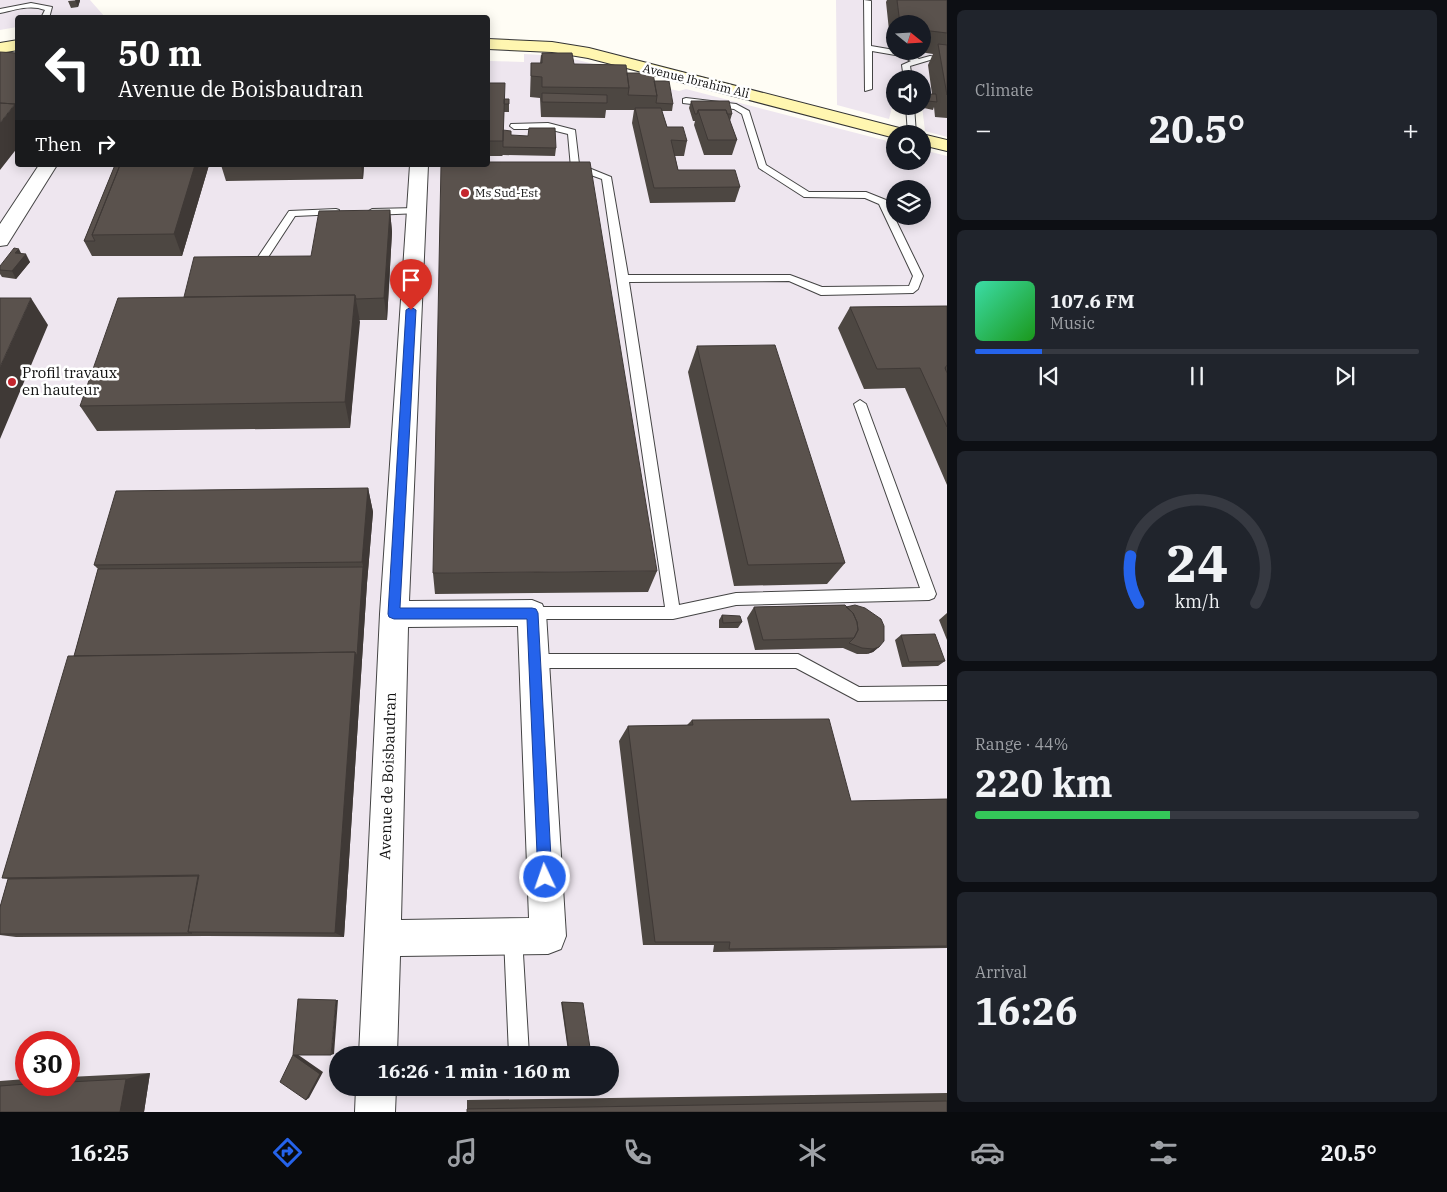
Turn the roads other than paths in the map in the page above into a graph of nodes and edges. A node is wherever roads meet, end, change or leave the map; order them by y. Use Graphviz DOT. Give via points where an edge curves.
graph roads {
  1 [pos="868,1"];
  2 [pos="0,11"];
  3 [pos="46,15"];
  4 [pos="15,36"];
  5 [pos="0,39"];
  6 [pos="490,44"];
  7 [pos="15,46"];
  8 [pos="0,48"];
  9 [pos="868,48"];
  10 [pos="947,61"];
  11 [pos="919,62"];
  12 [pos="907,70"];
  13 [pos="868,89"];
  14 [pos="686,101"];
  15 [pos="514,126"];
  16 [pos="886,130"];
  17 [pos="931,142"];
  18 [pos="947,146"];
  19 [pos="47,167"];
  20 [pos="419,167"];
  21 [pos="416,211"];
  22 [pos="346,212"];
  23 [pos="365,212"];
  24 [pos="0,240"];
  25 [pos="259,263"];
  26 [pos="623,279"];
  27 [pos="860,404"];
  28 [pos="532,613"];
  29 [pos="673,613"];
  30 [pos="394,614"];
  31 [pos="535,661"];
  32 [pos="947,694"];
  33 [pos="513,936"];
  34 [pos="383,938"];
  35 [pos="378,1046"];
  36 [pos="519,1046"];
  37 [pos="376,1096"];
  38 [pos="375,1112"];
  1 -- 9 [label="lane"];
  2 -- 3 [label="lane" via="41,4 49,8"];
  4 -- 5 [label="street"];
  6 -- 16 [label="street, Avenue Ibrahim Ali" via="552,47 589,53"];
  7 -- 8 [label="street"];
  9 -- 11 [label="lane" via="903,54"];
  9 -- 13 [label="lane"];
  10 -- 11 [label="lane" via="930,58"];
  11 -- 12 [label="lane" via="906,65"];
  14 -- 26 [label="lane" via="736,107 746,113 762,166 807,195 866,196 883,202 918,276 913,289 821,291 790,278"];
  15 -- 26 [label="lane" via="548,126 572,132 569,166 606,177"];
  17 -- 18 [label="street"];
  19 -- 24 [label="street"];
  20 -- 21 [label="street, Avenue de Boisbaudran"];
  21 -- 23 [label="lane"];
  21 -- 30 [label="street, Avenue de Boisbaudran"];
  22 -- 25 [label="lane" via="292,213"];
  26 -- 29 [label="lane"];
  27 -- 29 [label="lane" via="929,594 736,599"];
  28 -- 29 [label="lane"];
  28 -- 30 [label="street"];
  28 -- 31 [label="street"];
  30 -- 34 [label="street, Avenue de Boisbaudran"];
  31 -- 32 [label="lane" via="798,661 858,694"];
  31 -- 33 [label="street" via="548,936"];
  33 -- 34 [label="street"];
  33 -- 36 [label="lane"];
  34 -- 35 [label="street, Avenue de Boisbaudran"];
  37 -- 38 [label="street"];
}
